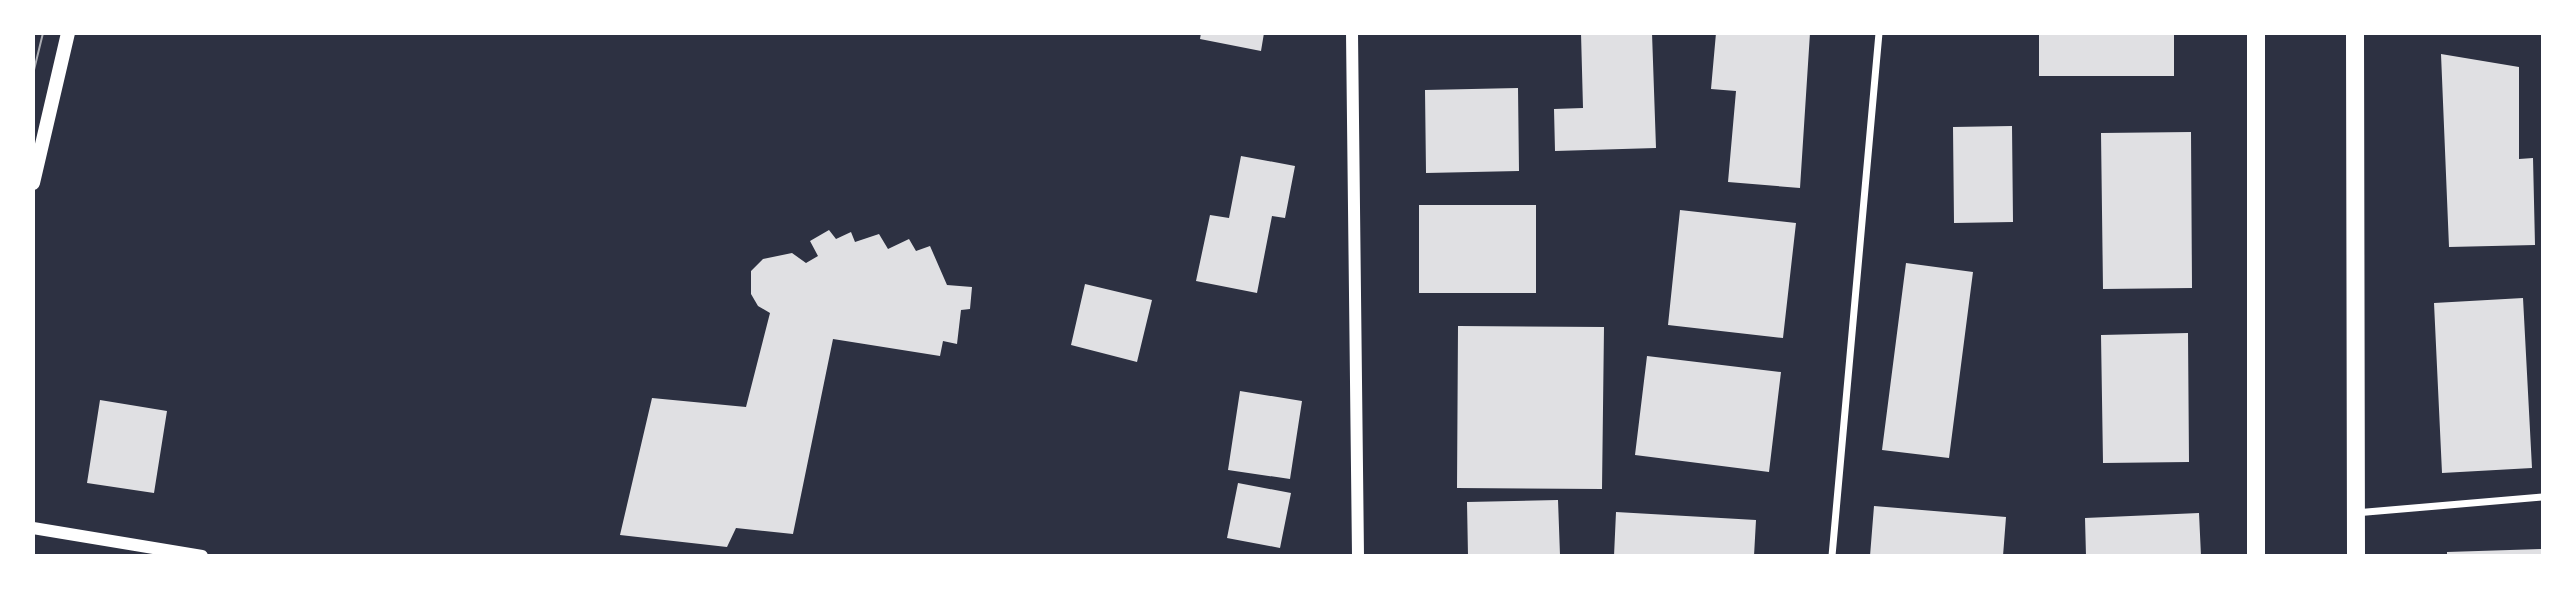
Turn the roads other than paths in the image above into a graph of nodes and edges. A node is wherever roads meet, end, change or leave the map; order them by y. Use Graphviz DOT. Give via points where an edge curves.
graph roads {
  1 [pos="68,33"];
  2 [pos="1352,33"];
  3 [pos="1879,33"];
  4 [pos="2256,33"];
  5 [pos="2355,33"];
  6 [pos="33,183"];
  7 [pos="2543,497"];
  8 [pos="2355,513"];
  9 [pos="33,528"];
  10 [pos="202,556"];
  11 [pos="1358,556"];
  12 [pos="1832,556"];
  13 [pos="2256,556"];
  14 [pos="2356,556"];
  1 -- 6 [label="main road"];
  2 -- 11 [label="street"];
  3 -- 12 [label="street"];
  4 -- 13 [label="main road"];
  5 -- 8 [label="main road"];
  7 -- 8 [label="street"];
  8 -- 14 [label="main road"];
  9 -- 10 [label="street"];
}
